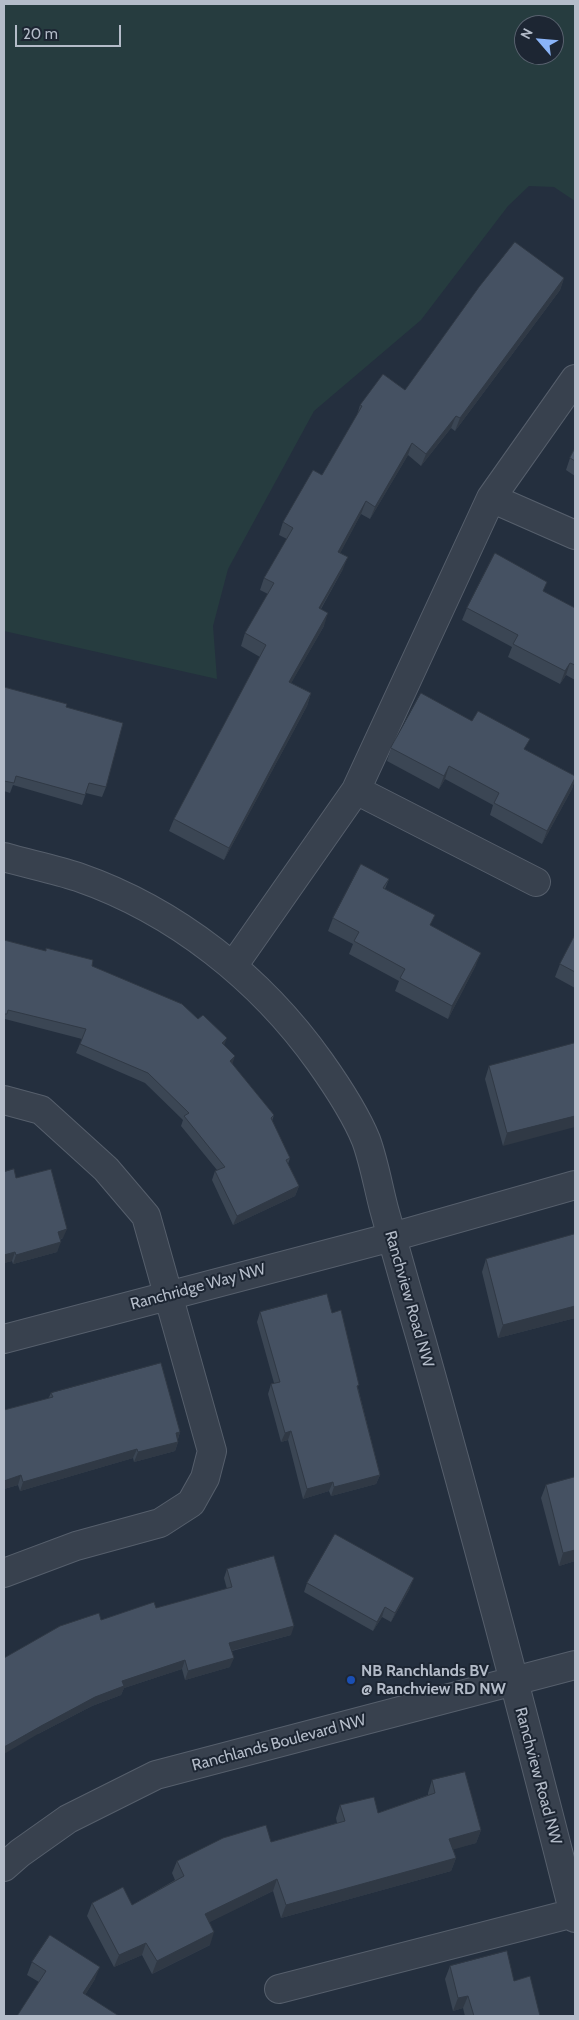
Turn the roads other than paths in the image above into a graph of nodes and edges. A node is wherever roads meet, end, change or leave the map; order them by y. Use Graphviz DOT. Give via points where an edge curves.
graph roads {
  1 [pos="575,379"];
  2 [pos="491,498"];
  3 [pos="575,535"];
  4 [pos="356,790"];
  5 [pos="4,857"];
  6 [pos="536,882"];
  7 [pos="233,966"];
  8 [pos="4,1100"];
  9 [pos="575,1185"];
  10 [pos="392,1237"];
  11 [pos="167,1294"];
  12 [pos="4,1339"];
  13 [pos="4,1573"];
  14 [pos="575,1665"];
  15 [pos="514,1682"];
  16 [pos="4,1867"];
  17 [pos="575,1915"];
  18 [pos="279,1989"];
  1 -- 2 [label="street"];
  2 -- 3 [label="street"];
  2 -- 4 [label="street"];
  4 -- 6 [label="street"];
  4 -- 7 [label="street"];
  5 -- 7 [label="street, Ranchview Road NW" via="79,878 121,895 175,925"];
  7 -- 10 [label="street, Ranchview Road NW" via="295,1029 345,1101 366,1140"];
  8 -- 11 [label="street" via="41,1110 106,1169 146,1216"];
  9 -- 10 [label="street, Ranchridge Way NW"];
  10 -- 11 [label="street, Ranchridge Way NW"];
  10 -- 15 [label="street, Ranchview Road NW"];
  11 -- 12 [label="street, Ranchridge Way NW"];
  11 -- 13 [label="street" via="212,1451 205,1478 191,1503 160,1523 76,1546"];
  14 -- 15 [label="street, Ranchlands Boulevard NW"];
  15 -- 16 [label="street, Ranchlands Boulevard NW" via="156,1775 68,1819"];
  15 -- 17 [label="street, Ranchview Road NW"];
  17 -- 18 [label="street"];
}
